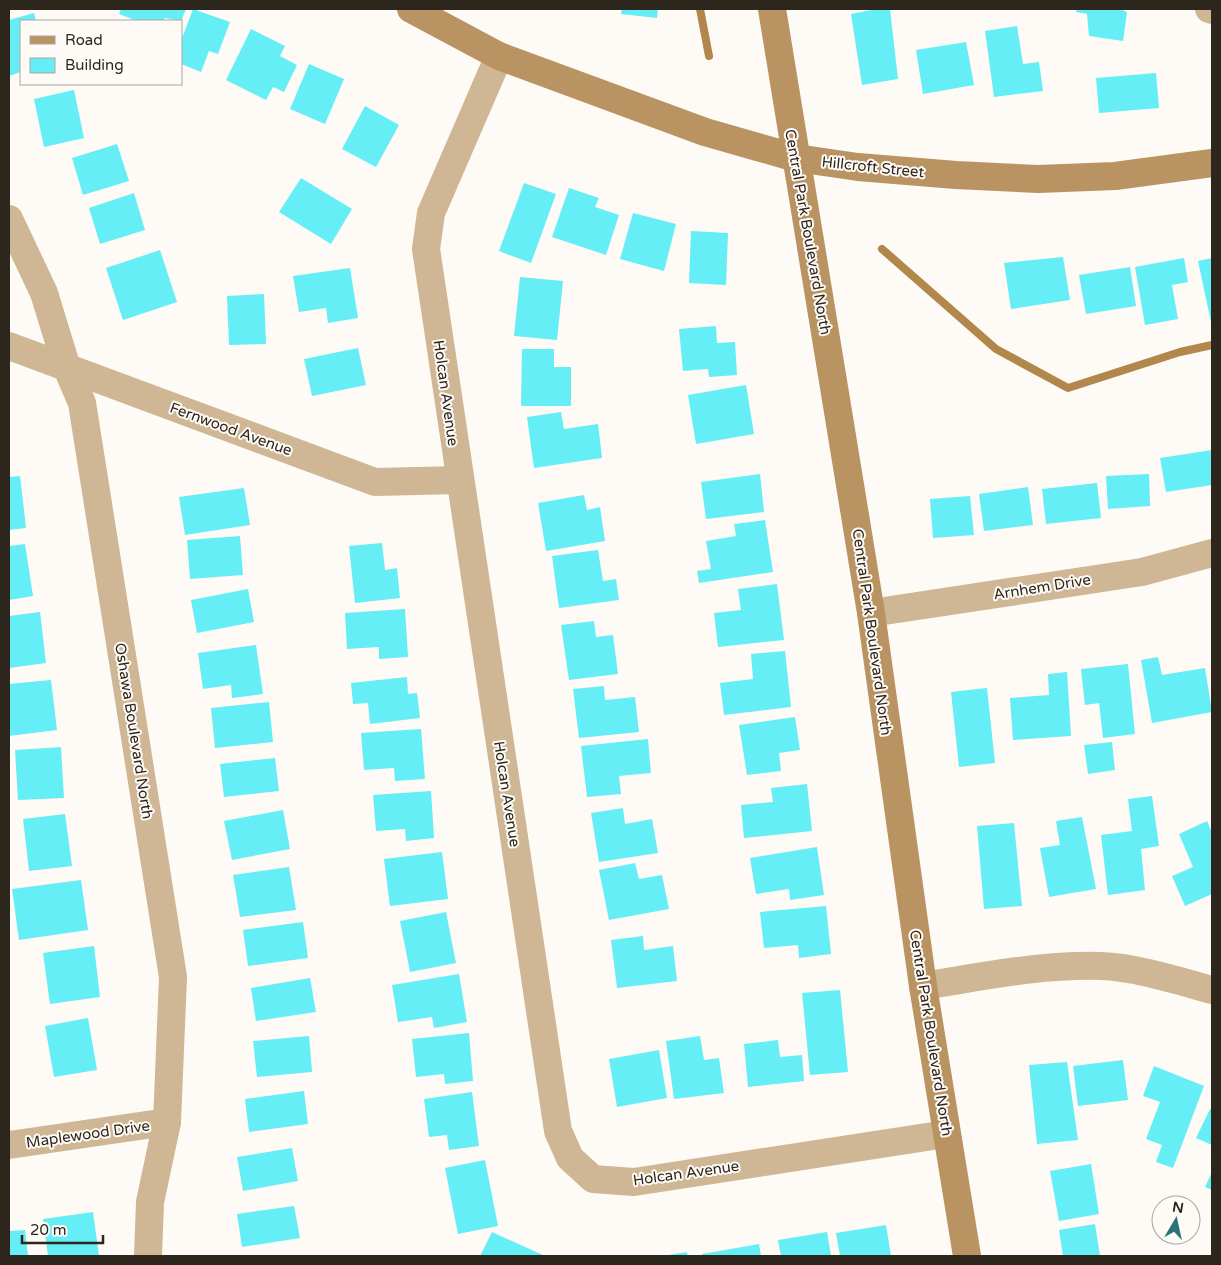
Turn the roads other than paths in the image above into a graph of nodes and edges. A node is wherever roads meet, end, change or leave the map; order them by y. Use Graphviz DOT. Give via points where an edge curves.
graph roads {
  1 [pos="411,9"];
  2 [pos="772,9"];
  3 [pos="499,56"];
  4 [pos="796,158"];
  5 [pos="1212,163"];
  6 [pos="9,219"];
  7 [pos="9,346"];
  8 [pos="67,368"];
  9 [pos="459,480"];
  10 [pos="1212,553"];
  11 [pos="871,613"];
  12 [pos="923,986"];
  13 [pos="1212,990"];
  14 [pos="167,1122"];
  15 [pos="946,1134"];
  16 [pos="9,1145"];
  17 [pos="148,1256"];
  18 [pos="967,1256"];
  1 -- 3 [label="street, Hillcroft Street"];
  2 -- 4 [label="street, Central Park Boulevard North"];
  3 -- 4 [label="street, Hillcroft Street" via="704,132"];
  3 -- 9 [label="street, Holcan Avenue" via="431,213 426,249"];
  4 -- 5 [label="street, Hillcroft Street" via="858,167 1038,179 1115,176"];
  4 -- 11 [label="street, Central Park Boulevard North"];
  6 -- 8 [label="street, Oshawa Boulevard North" via="44,293"];
  7 -- 8 [label="street, Fernwood Avenue"];
  8 -- 9 [label="street, Fernwood Avenue" via="375,482"];
  8 -- 14 [label="street, Oshawa Boulevard North" via="82,403 173,977"];
  9 -- 15 [label="street, Holcan Avenue" via="558,1131 570,1158 593,1179 634,1182"];
  10 -- 11 [label="street, Arnhem Drive" via="1142,572"];
  11 -- 12 [label="street, Central Park Boulevard North"];
  12 -- 13 [label="street" via="1042,968 1102,966"];
  12 -- 15 [label="street, Central Park Boulevard North"];
  14 -- 16 [label="street, Maplewood Drive"];
  14 -- 17 [label="street, Oshawa Boulevard North" via="150,1202"];
  15 -- 18 [label="street, Central Park Boulevard North"];
}
